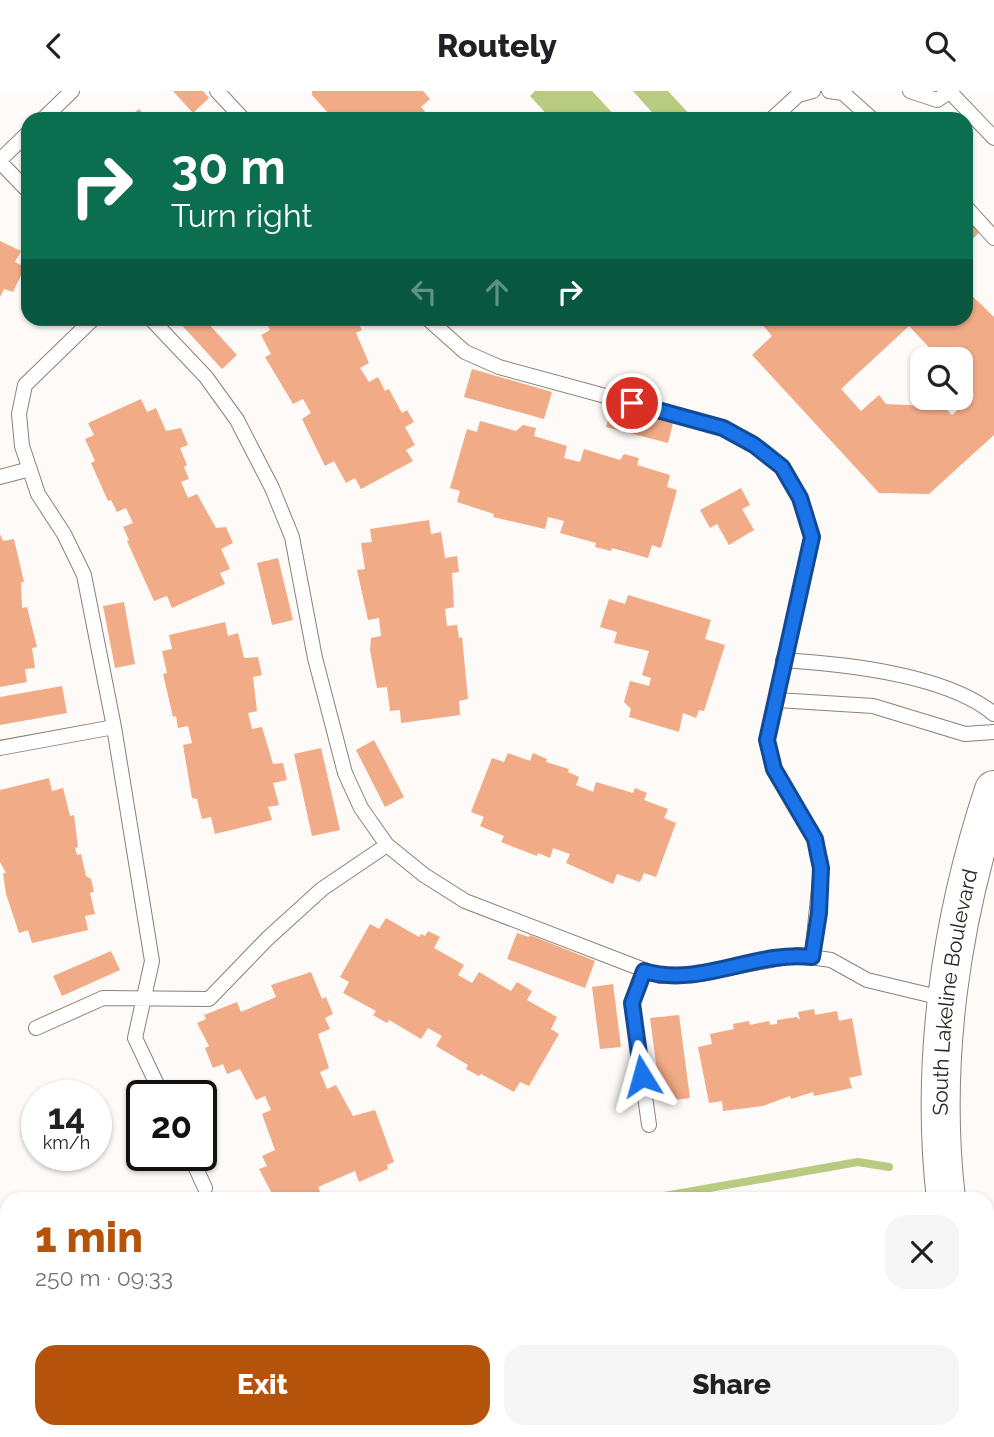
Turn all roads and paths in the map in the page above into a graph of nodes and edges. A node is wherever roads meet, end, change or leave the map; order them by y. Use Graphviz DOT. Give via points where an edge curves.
graph roads {
  1 [pos="72,91"];
  2 [pos="217,91"];
  3 [pos="813,91"];
  4 [pos="829,91"];
  5 [pos="910,91"];
  6 [pos="951,92"];
  7 [pos="50,112"];
  8 [pos="236,112"];
  9 [pos="780,112"];
  10 [pos="864,112"];
  11 [pos="970,112"];
  12 [pos="973,116"];
  13 [pos="994,138"];
  14 [pos="21,140"];
  15 [pos="0,161"];
  16 [pos="21,184"];
  17 [pos="973,215"];
  18 [pos="994,238"];
  19 [pos="86,326"];
  20 [pos="158,326"];
  21 [pos="436,326"];
  22 [pos="30,470"];
  23 [pos="0,477"];
  24 [pos="783,660"];
  25 [pos="777,700"];
  26 [pos="994,713"];
  27 [pos="114,727"];
  28 [pos="994,732"];
  29 [pos="0,748"];
  30 [pos="994,790"];
  31 [pos="387,845"];
  32 [pos="812,957"];
  33 [pos="644,971"];
  34 [pos="143,998"];
  35 [pos="947,1000"];
  36 [pos="36,1028"];
  37 [pos="155,1080"];
  38 [pos="649,1125"];
  39 [pos="197,1171"];
  40 [pos="205,1188"];
  41 [pos="946,1192"];
  1 -- 7 [label="lane"];
  2 -- 8 [label="lane"];
  3 -- 9 [label="lane" via="798,95"];
  4 -- 10 [label="lane" via="843,93"];
  5 -- 6 [label="lane" via="937,100"];
  6 -- 11 [label="lane"];
  12 -- 13 [label="lane"];
  14 -- 15 [label="lane"];
  15 -- 16 [label="lane"];
  17 -- 18 [label="lane"];
  19 -- 22 [label="lane" via="25,385 19,414"];
  20 -- 31 [label="lane" via="229,409 272,488 292,537 315,658 345,773 361,809"];
  21 -- 24 [label="lane" via="465,352 499,367 723,428 782,467 800,498 812,537"];
  22 -- 23 [label="lane"];
  22 -- 27 [label="lane" via="38,494 83,575"];
  24 -- 25 [label="lane"];
  24 -- 26 [label="lane" via="847,664 911,678 977,699"];
  25 -- 28 [label="lane" via="873,706 965,734"];
  25 -- 32 [label="lane" via="767,740 774,769 815,839 821,868"];
  27 -- 29 [label="lane"];
  27 -- 34 [label="lane" via="152,961"];
  30 -- 35 [label="main road, South Lakeline Boulevard" via="974,855"];
  31 -- 33 [label="lane" via="465,901"];
  31 -- 34 [label="lane" via="322,889 209,999"];
  32 -- 33 [label="lane" via="783,957 694,975 660,976"];
  32 -- 35 [label="lane" via="831,960 867,980"];
  33 -- 38 [label="lane" via="632,1003"];
  34 -- 36 [label="lane" via="103,998"];
  34 -- 37 [label="lane" via="135,1038"];
  35 -- 41 [label="main road, South Lakeline Boulevard" via="942,1100"];
  39 -- 40 [label="lane"];
}
